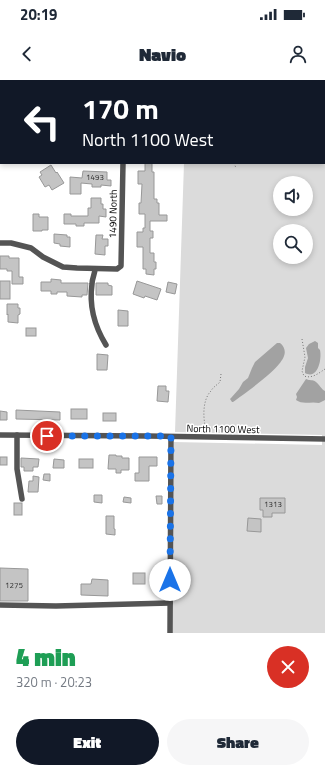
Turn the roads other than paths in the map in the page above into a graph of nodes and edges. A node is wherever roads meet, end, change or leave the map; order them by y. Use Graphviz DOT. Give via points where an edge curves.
graph roads {
  1 [pos="123,164"];
  2 [pos="0,243"];
  3 [pos="96,269"];
  4 [pos="106,345"];
  5 [pos="0,435"];
  6 [pos="17,435"];
  7 [pos="171,436"];
  8 [pos="325,440"];
  9 [pos="22,499"];
  10 [pos="170,603"];
  11 [pos="0,605"];
  12 [pos="170,633"];
  1 -- 3 [label="street, 1490 North" via="121,266 117,269"];
  2 -- 3 [label="street" via="31,248 63,267"];
  3 -- 4 [label="street" via="91,300 98,330"];
  5 -- 6 [label="street, North 1100 West"];
  6 -- 7 [label="street, North 1100 West"];
  6 -- 9 [label="street" via="17,469"];
  7 -- 8 [label="street, North 1100 West"];
  7 -- 10 [label="street"];
  10 -- 11 [label="street"];
  10 -- 12 [label="street"];
}
